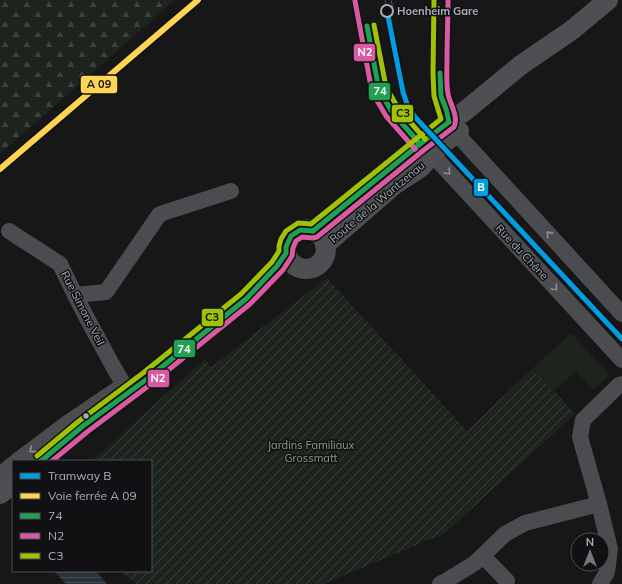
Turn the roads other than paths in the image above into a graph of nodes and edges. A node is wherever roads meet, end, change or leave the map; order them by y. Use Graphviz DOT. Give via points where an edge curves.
graph roads {
  1 [pos="608,0"];
  2 [pos="452,128"];
  3 [pos="426,150"];
  4 [pos="231,190"];
  5 [pos="9,231"];
  6 [pos="319,238"];
  7 [pos="291,260"];
  8 [pos="75,295"];
  9 [pos="246,299"];
  10 [pos="622,314"];
  11 [pos="622,360"];
  12 [pos="124,384"];
  13 [pos="622,384"];
  14 [pos="18,460"];
  15 [pos="42,460"];
  16 [pos="12,465"];
  17 [pos="0,475"];
  18 [pos="12,485"];
  19 [pos="0,494"];
  20 [pos="599,504"];
  21 [pos="483,556"];
  22 [pos="507,581"];
  23 [pos="440,584"];
  24 [pos="600,584"];
  1 -- 2 [label="main road, Route de la Wantzenau" via="572,30 521,65 465,111"];
  2 -- 3 [label="main road, Route de la Wantzenau"];
  10 -- 2 [label="street, one-way"];
  3 -- 6 [label="main road, Route de la Wantzenau"];
  3 -- 11 [label="street, Rue du Chêne, one-way"];
  4 -- 8 [label="street" via="159,215 106,292"];
  5 -- 8 [label="street, Rue Simone Veil" via="60,264"];
  6 -- 7 [label="main road, Route de la Wantzenau" via="307,230 300,230 291,236 286,247"];
  6 -- 7 [label="main road, Route de la Wantzenau" via="326,252 320,264 302,269"];
  7 -- 9 [label="main road" via="285,274 259,295"];
  8 -- 12 [label="street, Rue Simone Veil"];
  9 -- 12 [label="street" via="227,305"];
  9 -- 15 [label="main road"];
  12 -- 14 [label="street, one-way"];
  13 -- 20 [label="street" via="583,420 580,437"];
  16 -- 17 [label="street"];
  18 -- 19 [label="main road"];
  20 -- 21 [label="street" via="525,523 505,534"];
  20 -- 24 [label="street" via="610,549 607,572"];
  21 -- 22 [label="street"];
  21 -- 23 [label="street"];
}
